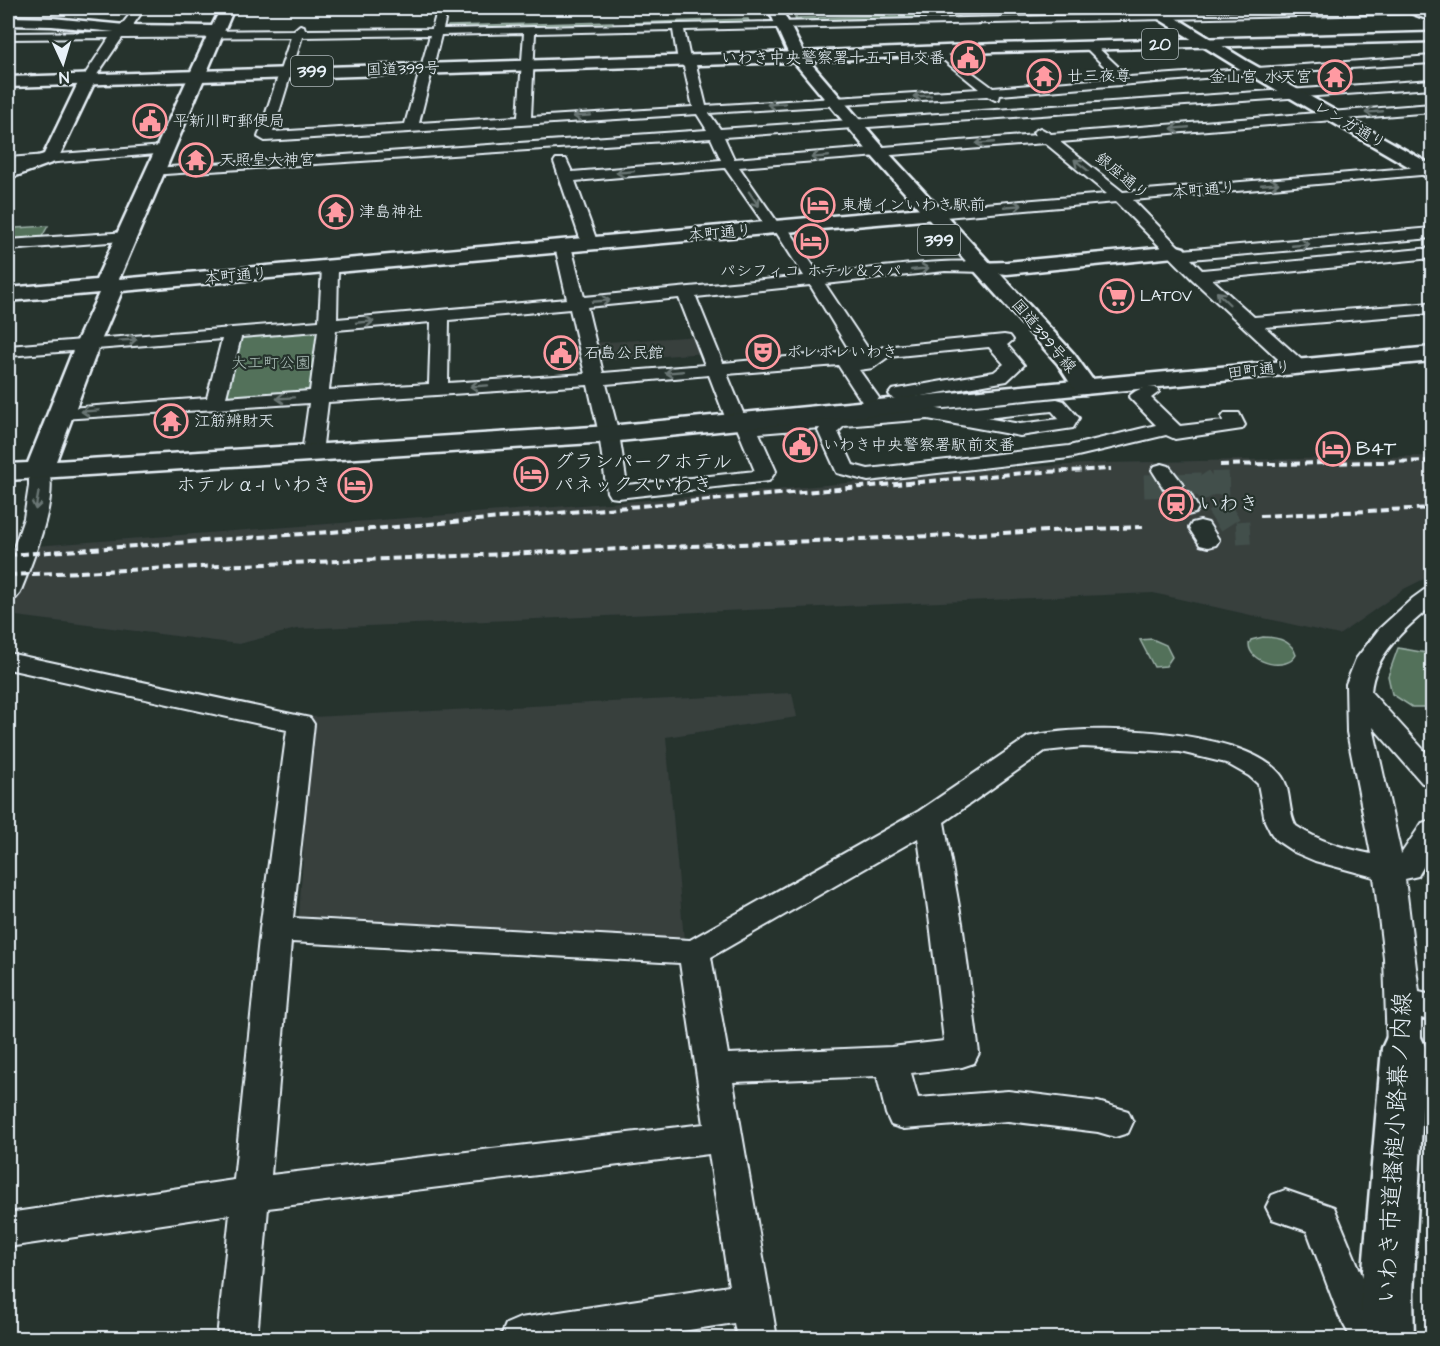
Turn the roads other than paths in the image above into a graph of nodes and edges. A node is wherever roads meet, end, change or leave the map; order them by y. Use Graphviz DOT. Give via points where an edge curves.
graph roads {
  1 [pos="140,8"];
  2 [pos="228,8"];
  3 [pos="443,8"];
  4 [pos="1149,8"];
  5 [pos="1413,9"];
  6 [pos="1432,10"];
  7 [pos="1171,12"];
  8 [pos="965,14"];
  9 [pos="1432,16"];
  10 [pos="771,17"];
  11 [pos="8,21"];
  12 [pos="624,21"];
  13 [pos="678,27"];
  14 [pos="437,28"];
  15 [pos="530,30"];
  16 [pos="299,31"];
  17 [pos="122,32"];
  18 [pos="217,32"];
  19 [pos="8,36"];
  20 [pos="1432,37"];
  21 [pos="1205,43"];
  22 [pos="1090,46"];
  23 [pos="995,48"];
  24 [pos="939,51"];
  25 [pos="790,57"];
  26 [pos="1432,59"];
  27 [pos="684,61"];
  28 [pos="528,65"];
  29 [pos="425,68"];
  30 [pos="1252,70"];
  31 [pos="284,72"];
  32 [pos="197,75"];
  33 [pos="88,79"];
  34 [pos="1126,81"];
  35 [pos="8,82"];
  36 [pos="1432,84"];
  37 [pos="990,92"];
  38 [pos="1295,94"];
  39 [pos="827,101"];
  40 [pos="1432,108"];
  41 [pos="700,109"];
  42 [pos="1015,112"];
  43 [pos="1332,116"];
  44 [pos="524,120"];
  45 [pos="847,124"];
  46 [pos="411,128"];
  47 [pos="716,133"];
  48 [pos="1047,138"];
  49 [pos="556,144"];
  50 [pos="164,150"];
  51 [pos="871,153"];
  52 [pos="48,158"];
  53 [pos="8,162"];
  54 [pos="729,164"];
  55 [pos="1432,171"];
  56 [pos="155,172"];
  57 [pos="8,174"];
  58 [pos="566,177"];
  59 [pos="1120,197"];
  60 [pos="926,214"];
  61 [pos="777,228"];
  62 [pos="1432,233"];
  63 [pos="128,237"];
  64 [pos="8,244"];
  65 [pos="590,244"];
  66 [pos="563,246"];
  67 [pos="1432,253"];
  68 [pos="1178,254"];
  69 [pos="962,266"];
  70 [pos="985,267"];
  71 [pos="330,268"];
  72 [pos="1198,274"];
  73 [pos="817,281"];
  74 [pos="104,287"];
  75 [pos="8,294"];
  76 [pos="686,294"];
  77 [pos="576,303"];
  78 [pos="1432,308"];
  79 [pos="440,316"];
  80 [pos="1249,323"];
  81 [pos="328,325"];
  82 [pos="233,332"];
  83 [pos="88,343"];
  84 [pos="8,351"];
  85 [pos="1432,354"];
  86 [pos="859,360"];
  87 [pos="1297,366"];
  88 [pos="716,369"];
  89 [pos="595,379"];
  90 [pos="1085,387"];
  91 [pos="438,389"];
  92 [pos="1149,392"];
  93 [pos="318,396"];
  94 [pos="885,399"];
  95 [pos="215,403"];
  96 [pos="62,413"];
  97 [pos="941,416"];
  98 [pos="1232,417"];
  99 [pos="838,421"];
  100 [pos="748,424"];
  101 [pos="1171,428"];
  102 [pos="609,434"];
  103 [pos="312,453"];
  104 [pos="39,470"];
  105 [pos="8,472"];
  106 [pos="8,593"];
  107 [pos="1432,595"];
  108 [pos="8,661"];
  109 [pos="1359,694"];
  110 [pos="1432,776"];
  111 [pos="929,818"];
  112 [pos="1432,830"];
  113 [pos="1387,869"];
  114 [pos="276,929"];
  115 [pos="694,952"];
  116 [pos="1419,1004"];
  117 [pos="1404,1048"];
  118 [pos="891,1061"];
  119 [pos="713,1069"];
  120 [pos="1115,1122"];
  121 [pos="724,1137"];
  122 [pos="250,1194"];
  123 [pos="1286,1207"];
  124 [pos="8,1230"];
  125 [pos="754,1320"];
  126 [pos="237,1338"];
  127 [pos="520,1338"];
  128 [pos="1374,1338"];
  129 [pos="1388,1338"];
  1 -- 17 [label="street"];
  2 -- 18 [label="main road"];
  3 -- 14 [label="street"];
  4 -- 7 [label="main road, レンガ通り"];
  4 -- 8 [label="street"];
  5 -- 6 [label="street"];
  5 -- 7 [label="street"];
  5 -- 9 [label="main road"];
  7 -- 8 [label="street"];
  7 -- 21 [label="main road, レンガ通り"];
  8 -- 10 [label="street"];
  8 -- 23 [label="street"];
  10 -- 12 [label="street"];
  10 -- 13 [label="street"];
  10 -- 25 [label="main road, 国道399号線" via="793,49"];
  11 -- 17 [label="main road" via="52,22"];
  12 -- 13 [label="street"];
  12 -- 14 [label="street"];
  12 -- 15 [label="street"];
  13 -- 27 [label="street"];
  14 -- 15 [label="street"];
  14 -- 16 [label="street"];
  14 -- 29 [label="street"];
  15 -- 28 [label="street"];
  16 -- 18 [label="street"];
  16 -- 31 [label="street"];
  17 -- 18 [label="main road"];
  17 -- 19 [label="street"];
  17 -- 33 [label="street"];
  18 -- 32 [label="main road"];
  20 -- 21 [label="main road, 20"];
  21 -- 22 [label="main road, 20"];
  21 -- 30 [label="main road, レンガ通り"];
  22 -- 23 [label="main road, 20"];
  22 -- 34 [label="street"];
  23 -- 24 [label="main road, 20"];
  24 -- 25 [label="main road, 20"];
  24 -- 37 [label="street, 銀座通り"];
  25 -- 27 [label="main road, 国道399号 / 399"];
  25 -- 39 [label="main road, 国道399号線 / 399"];
  26 -- 30 [label="street"];
  27 -- 28 [label="main road, 国道399号 / 399"];
  27 -- 41 [label="street" via="690,65"];
  28 -- 29 [label="main road, 国道399号 / 399"];
  28 -- 44 [label="street"];
  29 -- 31 [label="main road, 国道399号 / 399"];
  29 -- 46 [label="street"];
  30 -- 34 [label="street"];
  30 -- 38 [label="main road, レンガ通り"];
  31 -- 32 [label="main road, 国道399号 / 399"];
  31 -- 46 [label="street" via="265,137"];
  32 -- 33 [label="main road, 国道399号 / 399"];
  32 -- 50 [label="main road"];
  33 -- 35 [label="main road, 国道399号 / 399"];
  33 -- 52 [label="main road"];
  34 -- 37 [label="street"];
  36 -- 38 [label="street"];
  37 -- 39 [label="street, one-way"];
  37 -- 42 [label="street, 銀座通り"];
  38 -- 42 [label="street"];
  38 -- 43 [label="main road, レンガ通り"];
  39 -- 41 [label="street, one-way"];
  39 -- 45 [label="main road, 国道399号線 / 399"];
  40 -- 43 [label="street, one-way"];
  41 -- 44 [label="street, one-way"];
  41 -- 47 [label="street"];
  42 -- 45 [label="street"];
  42 -- 48 [label="street, 銀座通り"];
  43 -- 48 [label="street, one-way"];
  43 -- 55 [label="main road, レンガ通り"];
  44 -- 46 [label="street"];
  45 -- 47 [label="street"];
  45 -- 51 [label="main road, 国道399号線 / 399"];
  47 -- 49 [label="street"];
  47 -- 54 [label="street"];
  48 -- 51 [label="street, one-way"];
  59 -- 48 [label="street, 銀座通り, one-way"];
  49 -- 56 [label="street"];
  49 -- 58 [label="street"];
  50 -- 52 [label="street"];
  50 -- 56 [label="main road"];
  51 -- 54 [label="street, one-way"];
  51 -- 60 [label="main road, 国道399号線 / 399"];
  52 -- 53 [label="street"];
  52 -- 57 [label="main road"];
  54 -- 58 [label="street, one-way"];
  54 -- 61 [label="street, one-way"];
  59 -- 55 [label="street, 本町通り, one-way"];
  56 -- 63 [label="main road"];
  58 -- 65 [label="street"];
  60 -- 59 [label="street, 本町通り, one-way"];
  59 -- 68 [label="street, 銀座通り"];
  60 -- 61 [label="main road, 本町通り"];
  60 -- 69 [label="main road, 国道399号線 / 399"];
  60 -- 70 [label="main road, 国道399号線 / 399"];
  61 -- 65 [label="main road, 本町通り"];
  61 -- 73 [label="street"];
  68 -- 62 [label="street, one-way"];
  63 -- 64 [label="street"];
  63 -- 74 [label="main road"];
  65 -- 66 [label="main road, 本町通り"];
  66 -- 71 [label="main road, 本町通り"];
  66 -- 77 [label="street"];
  67 -- 72 [label="street"];
  68 -- 70 [label="main road"];
  68 -- 72 [label="street, 銀座通り"];
  69 -- 70 [label="street"];
  73 -- 69 [label="street, one-way"];
  69 -- 90 [label="main road, 国道399号線 / 399" via="1043,359"];
  70 -- 90 [label="main road, 国道399号線 / 399" via="1066,359"];
  71 -- 74 [label="main road, 本町通り"];
  71 -- 81 [label="street"];
  80 -- 72 [label="street, 銀座通り, one-way"];
  73 -- 76 [label="street"];
  73 -- 86 [label="street" via="860,350"];
  74 -- 75 [label="main road, 本町通り"];
  74 -- 83 [label="main road" via="111,291"];
  77 -- 76 [label="street, one-way"];
  76 -- 88 [label="street"];
  77 -- 79 [label="street"];
  77 -- 89 [label="street"];
  78 -- 80 [label="street"];
  81 -- 79 [label="street, one-way"];
  79 -- 91 [label="street"];
  80 -- 87 [label="street, 銀座通り"];
  81 -- 82 [label="street"];
  81 -- 93 [label="street"];
  83 -- 82 [label="street, one-way"];
  82 -- 95 [label="street"];
  83 -- 84 [label="street"];
  83 -- 96 [label="main road"];
  85 -- 87 [label="main road, 田町通り"];
  86 -- 88 [label="street"];
  86 -- 94 [label="street" via="871,369 871,381"];
  86 -- 94 [label="street" via="866,364 883,352 999,340 1015,365 1000,376"];
  87 -- 90 [label="main road, 田町通り"];
  88 -- 89 [label="street, one-way"];
  88 -- 100 [label="street"];
  89 -- 91 [label="street, one-way"];
  89 -- 102 [label="street"];
  90 -- 94 [label="main road, 田町通り"];
  91 -- 93 [label="street"];
  92 -- 101 [label="street" via="1139,397"];
  93 -- 95 [label="street, one-way"];
  93 -- 103 [label="street"];
  94 -- 100 [label="main road, 田町通り"];
  95 -- 96 [label="street, one-way"];
  96 -- 104 [label="main road"];
  97 -- 97 [label="street" via="1057,405 1069,418 1066,424 1020,430"];
  97 -- 99 [label="street" via="928,413"];
  98 -- 101 [label="street" via="1235,425 1175,433"];
  99 -- 100 [label="street"];
  99 -- 101 [label="street" via="828,431 844,469 868,475 1069,452"];
  100 -- 102 [label="main road, 田町通り"];
  100 -- 102 [label="street" via="766,471 762,477 618,492"];
  102 -- 103 [label="main road, 田町通り"];
  103 -- 104 [label="main road, 田町通り"];
  104 -- 105 [label="main road, 田町通り"];
  104 -- 106 [label="street, one-way" via="32,532"];
  107 -- 109 [label="street, いわき市道搔槌小路幕ノ内線" via="1410,611 1367,662"];
  108 -- 114 [label="street" via="301,724"];
  109 -- 110 [label="street"];
  109 -- 113 [label="street, いわき市道搔槌小路幕ノ内線" via="1360,737 1378,807"];
  111 -- 113 [label="street" via="1038,743 1083,738 1180,743 1235,756 1259,769 1271,781 1279,821 1286,833 1304,845"];
  111 -- 115 [label="street"];
  111 -- 118 [label="street" via="962,1053"];
  112 -- 113 [label="street" via="1407,868"];
  113 -- 116 [label="street, いわき市道搔槌小路幕ノ内線" via="1401,953"];
  114 -- 115 [label="street"];
  114 -- 122 [label="street"];
  115 -- 119 [label="street"];
  116 -- 117 [label="street, いわき市道搔槌小路幕ノ内線"];
  117 -- 129 [label="main road, いわき市道搔槌小路幕ノ内線" via="1387,1294"];
  118 -- 119 [label="street"];
  118 -- 120 [label="street" via="904,1114 1008,1106"];
  119 -- 121 [label="street"];
  121 -- 122 [label="street"];
  121 -- 125 [label="street"];
  122 -- 124 [label="street"];
  122 -- 126 [label="street"];
  123 -- 128 [label="street" via="1321,1220 1359,1316"];
  125 -- 127 [label="street"];
}
